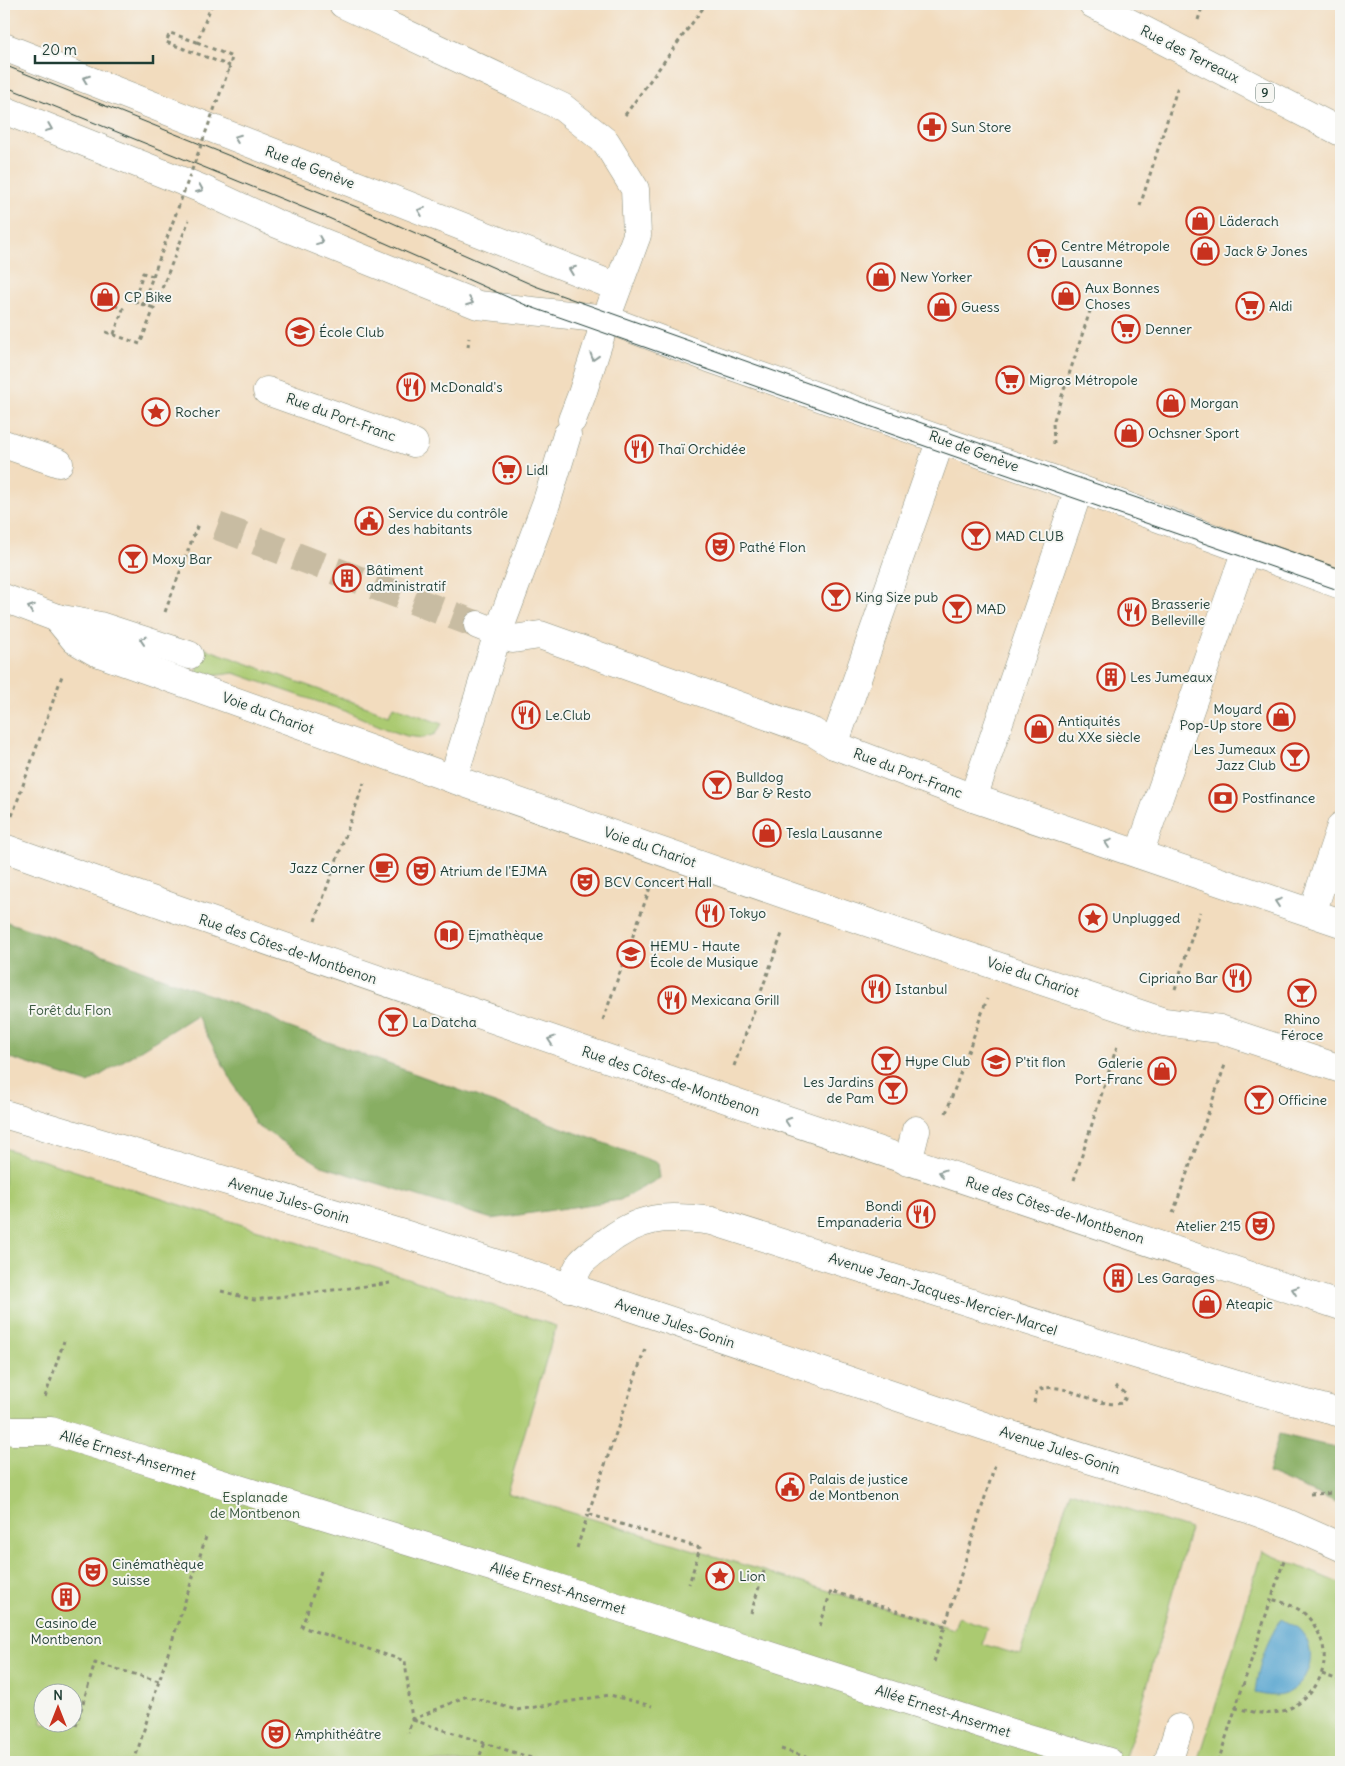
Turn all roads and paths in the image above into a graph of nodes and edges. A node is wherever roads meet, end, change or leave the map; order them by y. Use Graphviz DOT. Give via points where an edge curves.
graph roads {
  1 [pos="212,4"];
  2 [pos="343,4"];
  3 [pos="706,4"];
  4 [pos="1093,4"];
  5 [pos="197,42"];
  6 [pos="4,46"];
  7 [pos="1188,53"];
  8 [pos="229,67"];
  9 [pos="4,110"];
  10 [pos="625,115"];
  11 [pos="1341,132"];
  12 [pos="202,189"];
  13 [pos="1140,206"];
  14 [pos="153,276"];
  15 [pos="617,287"];
  16 [pos="116,306"];
  17 [pos="1091,308"];
  18 [pos="154,309"];
  19 [pos="606,319"];
  20 [pos="106,332"];
  21 [pos="114,334"];
  22 [pos="267,391"];
  23 [pos="1053,423"];
  24 [pos="941,439"];
  25 [pos="414,443"];
  26 [pos="4,444"];
  27 [pos="59,463"];
  28 [pos="1079,489"];
  29 [pos="198,524"];
  30 [pos="1246,550"];
  31 [pos="1341,585"];
  32 [pos="4,598"];
  33 [pos="57,618"];
  34 [pos="163,619"];
  35 [pos="488,629"];
  36 [pos="75,640"];
  37 [pos="189,655"];
  38 [pos="834,745"];
  39 [pos="376,751"];
  40 [pos="452,779"];
  41 [pos="973,798"];
  42 [pos="10,822"];
  43 [pos="1341,826"];
  44 [pos="4,848"];
  45 [pos="662,851"];
  46 [pos="1139,854"];
  47 [pos="795,898"];
  48 [pos="1312,913"];
  49 [pos="1341,923"];
  50 [pos="1192,934"];
  51 [pos="309,957"];
  52 [pos="999,965"];
  53 [pos="1129,1009"];
  54 [pos="1164,1022"];
  55 [pos="1236,1034"];
  56 [pos="591,1054"];
  57 [pos="733,1069"];
  58 [pos="1341,1069"];
  59 [pos="4,1114"];
  60 [pos="944,1119"];
  61 [pos="916,1130"];
  62 [pos="908,1162"];
  63 [pos="1073,1183"];
  64 [pos="1171,1217"];
  65 [pos="390,1283"];
  66 [pos="569,1288"];
  67 [pos="221,1291"];
  68 [pos="1341,1306"];
  69 [pos="656,1316"];
  70 [pos="64,1341"];
  71 [pos="1113,1384"];
  72 [pos="44,1400"];
  73 [pos="1034,1403"];
  74 [pos="1341,1413"];
  75 [pos="4,1429"];
  76 [pos="1005,1433"];
  77 [pos="1341,1493"];
  78 [pos="1306,1494"];
  79 [pos="588,1514"];
  80 [pos="206,1537"];
  81 [pos="1341,1547"];
  82 [pos="577,1548"];
  83 [pos="1286,1555"];
  84 [pos="320,1571"];
  85 [pos="764,1571"];
  86 [pos="689,1584"];
  87 [pos="1271,1598"];
  88 [pos="751,1613"];
  89 [pos="820,1626"];
  90 [pos="944,1626"];
  91 [pos="934,1662"];
  92 [pos="1322,1674"];
  93 [pos="159,1681"];
  94 [pos="1341,1681"];
  95 [pos="82,1706"];
  96 [pos="652,1706"];
  97 [pos="1235,1708"];
  98 [pos="412,1720"];
  99 [pos="1179,1728"];
  100 [pos="408,1733"];
  101 [pos="484,1743"];
  102 [pos="780,1749"];
  103 [pos="480,1755"];
  104 [pos="134,1762"];
  105 [pos="544,1762"];
  106 [pos="821,1762"];
  107 [pos="1109,1762"];
  108 [pos="1168,1762"];
  109 [pos="1218,1762"];
  1 -- 5 [label="path"];
  2 -- 15 [label="street" via="562,107 606,142 634,189 637,235"];
  3 -- 10 [label="path"];
  4 -- 7 [label="street, Rue des Terreaux / 9"];
  5 -- 8 [label="path" via="232,57"];
  5 -- 8 [label="path" via="170,33 166,42"];
  15 -- 6 [label="street, Rue de Genève, one-way"];
  7 -- 11 [label="street, Rue des Terreaux / 9"];
  7 -- 13 [label="path"];
  8 -- 14 [label="path, bridge"];
  9 -- 12 [label="street, Rue de Genève, one-way"];
  12 -- 18 [label="path"];
  12 -- 19 [label="street, Rue de Genève, one-way" via="275,223 478,305"];
  14 -- 18 [label="path, bridge" via="142,306"];
  14 -- 18 [label="path" via="144,273 134,301"];
  15 -- 19 [label="street"];
  16 -- 21 [label="path" via="123,309"];
  17 -- 23 [label="path"];
  18 -- 21 [label="path" via="140,344"];
  19 -- 24 [label="street, Rue de Genève"];
  19 -- 35 [label="street, one-way" via="582,394"];
  20 -- 21 [label="path"];
  22 -- 25 [label="street, Rue du Port-Franc"];
  24 -- 28 [label="street, Rue de Genève"];
  24 -- 38 [label="street"];
  26 -- 27 [label="street"];
  28 -- 30 [label="street, Rue de Genève"];
  28 -- 41 [label="street"];
  29 -- 34 [label="path"];
  30 -- 31 [label="street, Rue de Genève"];
  30 -- 46 [label="street"];
  33 -- 32 [label="street, one-way"];
  33 -- 36 [label="street, Voie du Chariot"];
  37 -- 33 [label="street, one-way" via="100,626"];
  35 -- 38 [label="street, Rue du Port-Franc" via="513,639 540,635 812,732"];
  35 -- 40 [label="street"];
  36 -- 39 [label="street, Voie du Chariot" via="94,652"];
  36 -- 42 [label="path"];
  38 -- 41 [label="street, Rue du Port-Franc"];
  39 -- 40 [label="street, Voie du Chariot"];
  39 -- 51 [label="path"];
  40 -- 45 [label="street, Voie du Chariot"];
  46 -- 41 [label="street, Rue du Port-Franc, one-way"];
  43 -- 48 [label="street"];
  44 -- 51 [label="street, Rue des Côtes-de-Montbenon"];
  45 -- 47 [label="street, Voie du Chariot"];
  45 -- 56 [label="path"];
  48 -- 46 [label="street, Rue du Port-Franc, one-way"];
  47 -- 52 [label="street, Voie du Chariot"];
  47 -- 57 [label="path"];
  48 -- 49 [label="street, Rue du Port-Franc"];
  50 -- 54 [label="path"];
  56 -- 51 [label="street, Rue des Côtes-de-Montbenon, one-way"];
  52 -- 53 [label="street, Voie du Chariot"];
  52 -- 60 [label="path"];
  53 -- 54 [label="street, Voie du Chariot"];
  53 -- 63 [label="path"];
  54 -- 55 [label="street, Voie du Chariot"];
  55 -- 58 [label="street, Voie du Chariot"];
  55 -- 64 [label="path"];
  62 -- 56 [label="street, Rue des Côtes-de-Montbenon, one-way"];
  59 -- 66 [label="street, Avenue Jules-Gonin" via="407,1235"];
  61 -- 62 [label="street"];
  68 -- 62 [label="street, Rue des Côtes-de-Montbenon, one-way"];
  65 -- 67 [label="path" via="254,1300"];
  66 -- 69 [label="street, Avenue Jules-Gonin"];
  66 -- 74 [label="street, Avenue Jean-Jacques-Mercier-Marcel" via="581,1263 613,1236 634,1225 651,1219 677,1217 712,1221 1108,1346"];
  69 -- 76 [label="street, Avenue Jules-Gonin"];
  69 -- 79 [label="path"];
  70 -- 72 [label="path"];
  71 -- 73 [label="path" via="1124,1392 1122,1403 1109,1404 1045,1387 1037,1390"];
  75 -- 107 [label="street, Allée Ernest-Ansermet" via="12,1432 51,1431"];
  76 -- 81 [label="street, Avenue Jules-Gonin" via="1251,1510"];
  76 -- 90 [label="path"];
  77 -- 78 [label="path"];
  79 -- 82 [label="path"];
  79 -- 86 [label="path" via="700,1548"];
  80 -- 93 [label="path"];
  83 -- 87 [label="path"];
  84 -- 98 [label="path" via="302,1627 405,1661"];
  85 -- 88 [label="path"];
  87 -- 92 [label="path" via="1304,1614 1318,1631 1324,1652"];
  87 -- 97 [label="path"];
  89 -- 90 [label="path" via="831,1591"];
  90 -- 91 [label="path"];
  92 -- 94 [label="path"];
  92 -- 97 [label="path" via="1311,1694 1294,1708 1272,1713"];
  93 -- 95 [label="path" via="95,1662"];
  93 -- 104 [label="path"];
  96 -- 98 [label="path" via="610,1695 516,1710 467,1696"];
  97 -- 109 [label="path"];
  98 -- 100 [label="path"];
  98 -- 101 [label="path"];
  99 -- 108 [label="street"];
  101 -- 103 [label="path"];
  101 -- 105 [label="path"];
  102 -- 106 [label="path"];
}
